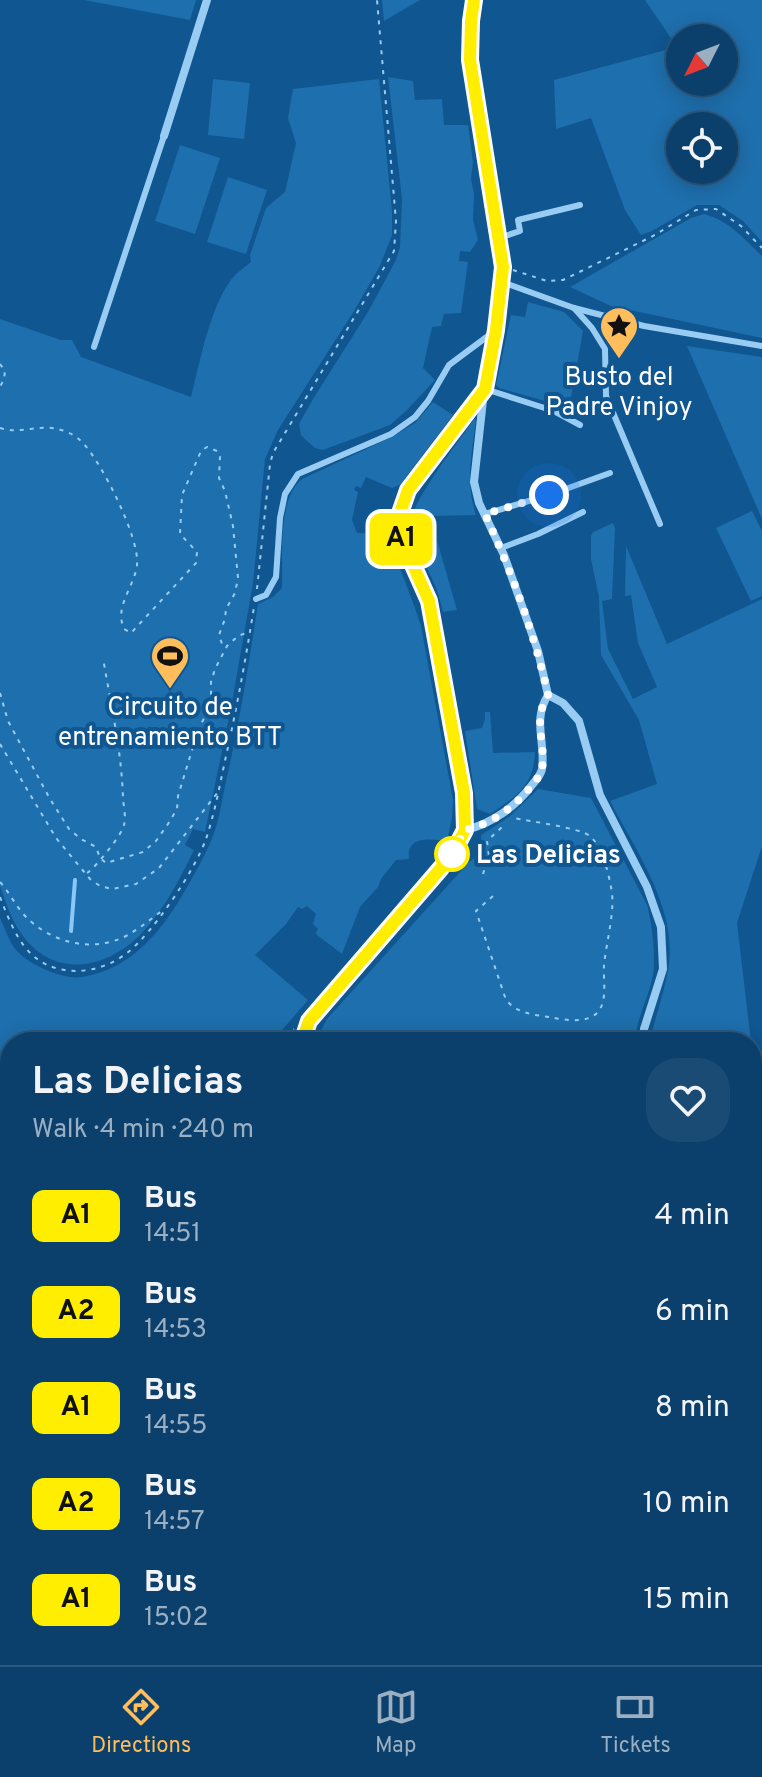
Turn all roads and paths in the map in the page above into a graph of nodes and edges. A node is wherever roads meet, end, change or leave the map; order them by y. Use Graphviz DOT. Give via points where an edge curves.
graph roads {
  1 [pos="207,0"];
  2 [pos="377,0"];
  3 [pos="474,0"];
  4 [pos="164,136"];
  5 [pos="580,205"];
  6 [pos="499,238"];
  7 [pos="762,248"];
  8 [pos="503,267"];
  9 [pos="502,282"];
  10 [pos="574,308"];
  11 [pos="496,330"];
  12 [pos="762,346"];
  13 [pos="94,347"];
  14 [pos="0,364"];
  15 [pos="0,387"];
  16 [pos="485,389"];
  17 [pos="580,425"];
  18 [pos="0,428"];
  19 [pos="610,473"];
  20 [pos="583,512"];
  21 [pos="485,514"];
  22 [pos="660,524"];
  23 [pos="501,548"];
  24 [pos="256,599"];
  25 [pos="250,632"];
  26 [pos="227,646"];
  27 [pos="103,658"];
  28 [pos="0,693"];
  29 [pos="548,695"];
  30 [pos="0,744"];
  31 [pos="219,791"];
  32 [pos="465,830"];
  33 [pos="100,858"];
  34 [pos="86,874"];
  35 [pos="483,874"];
  36 [pos="0,882"];
  37 [pos="493,896"];
  38 [pos="0,897"];
  39 [pos="167,907"];
  40 [pos="309,1021"];
  41 [pos="290,1032"];
  42 [pos="305,1032"];
  43 [pos="644,1032"];
  1 -- 4 [label="street"];
  2 -- 24 [label="path" via="396,221 394,251 273,453"];
  3 -- 6 [label="street" via="470,60"];
  4 -- 13 [label="lane"];
  5 -- 6 [label="lane" via="518,220 520,231"];
  6 -- 8 [label="street"];
  7 -- 8 [label="path" via="716,209 696,210 563,280 547,281"];
  8 -- 9 [label="street"];
  9 -- 10 [label="lane"];
  9 -- 11 [label="street"];
  10 -- 12 [label="lane"];
  10 -- 22 [label="lane" via="605,349 606,396"];
  11 -- 16 [label="street"];
  11 -- 24 [label="lane" via="449,365 415,417 391,434 298,474 285,494 276,577 266,595"];
  14 -- 15 [label="path" via="5,371"];
  16 -- 17 [label="lane"];
  16 -- 21 [label="street" via="474,482"];
  16 -- 32 [label="street" via="408,490 399,516 401,538 429,601 464,793"];
  18 -- 26 [label="path" via="64,430 96,458 135,541 138,564 120,614 124,629 131,633 196,563 197,552 180,534 182,495 201,451 217,451 238,566 238,586 219,635"];
  19 -- 21 [label="lane"];
  20 -- 23 [label="lane"];
  21 -- 23 [label="street"];
  23 -- 29 [label="street"];
  24 -- 25 [label="path"];
  25 -- 26 [label="path"];
  25 -- 31 [label="path"];
  26 -- 33 [label="path" via="211,682 212,704 199,727 177,809 143,852 106,863"];
  27 -- 33 [label="path" via="123,779 124,825"];
  28 -- 33 [label="path" via="8,721 50,799 69,829 96,847"];
  29 -- 32 [label="street" via="540,708 542,772 511,806"];
  29 -- 43 [label="street" via="579,721 600,795 647,887 661,927 663,969"];
  30 -- 34 [label="path" via="56,838"];
  31 -- 34 [label="path" via="159,868 136,884 112,889"];
  31 -- 39 [label="path" via="205,841"];
  32 -- 40 [label="street" via="441,868"];
  33 -- 34 [label="path"];
  35 -- 37 [label="path" via="487,841 512,818 588,835 612,888 603,1005 597,1013 581,1020 559,1019 527,1014 506,1000 476,911"];
  36 -- 39 [label="path" via="27,918 73,944 109,943"];
  38 -- 39 [label="path" via="26,950 54,967 77,971 102,967 127,954"];
  40 -- 41 [label="path"];
  40 -- 42 [label="street"];
}
